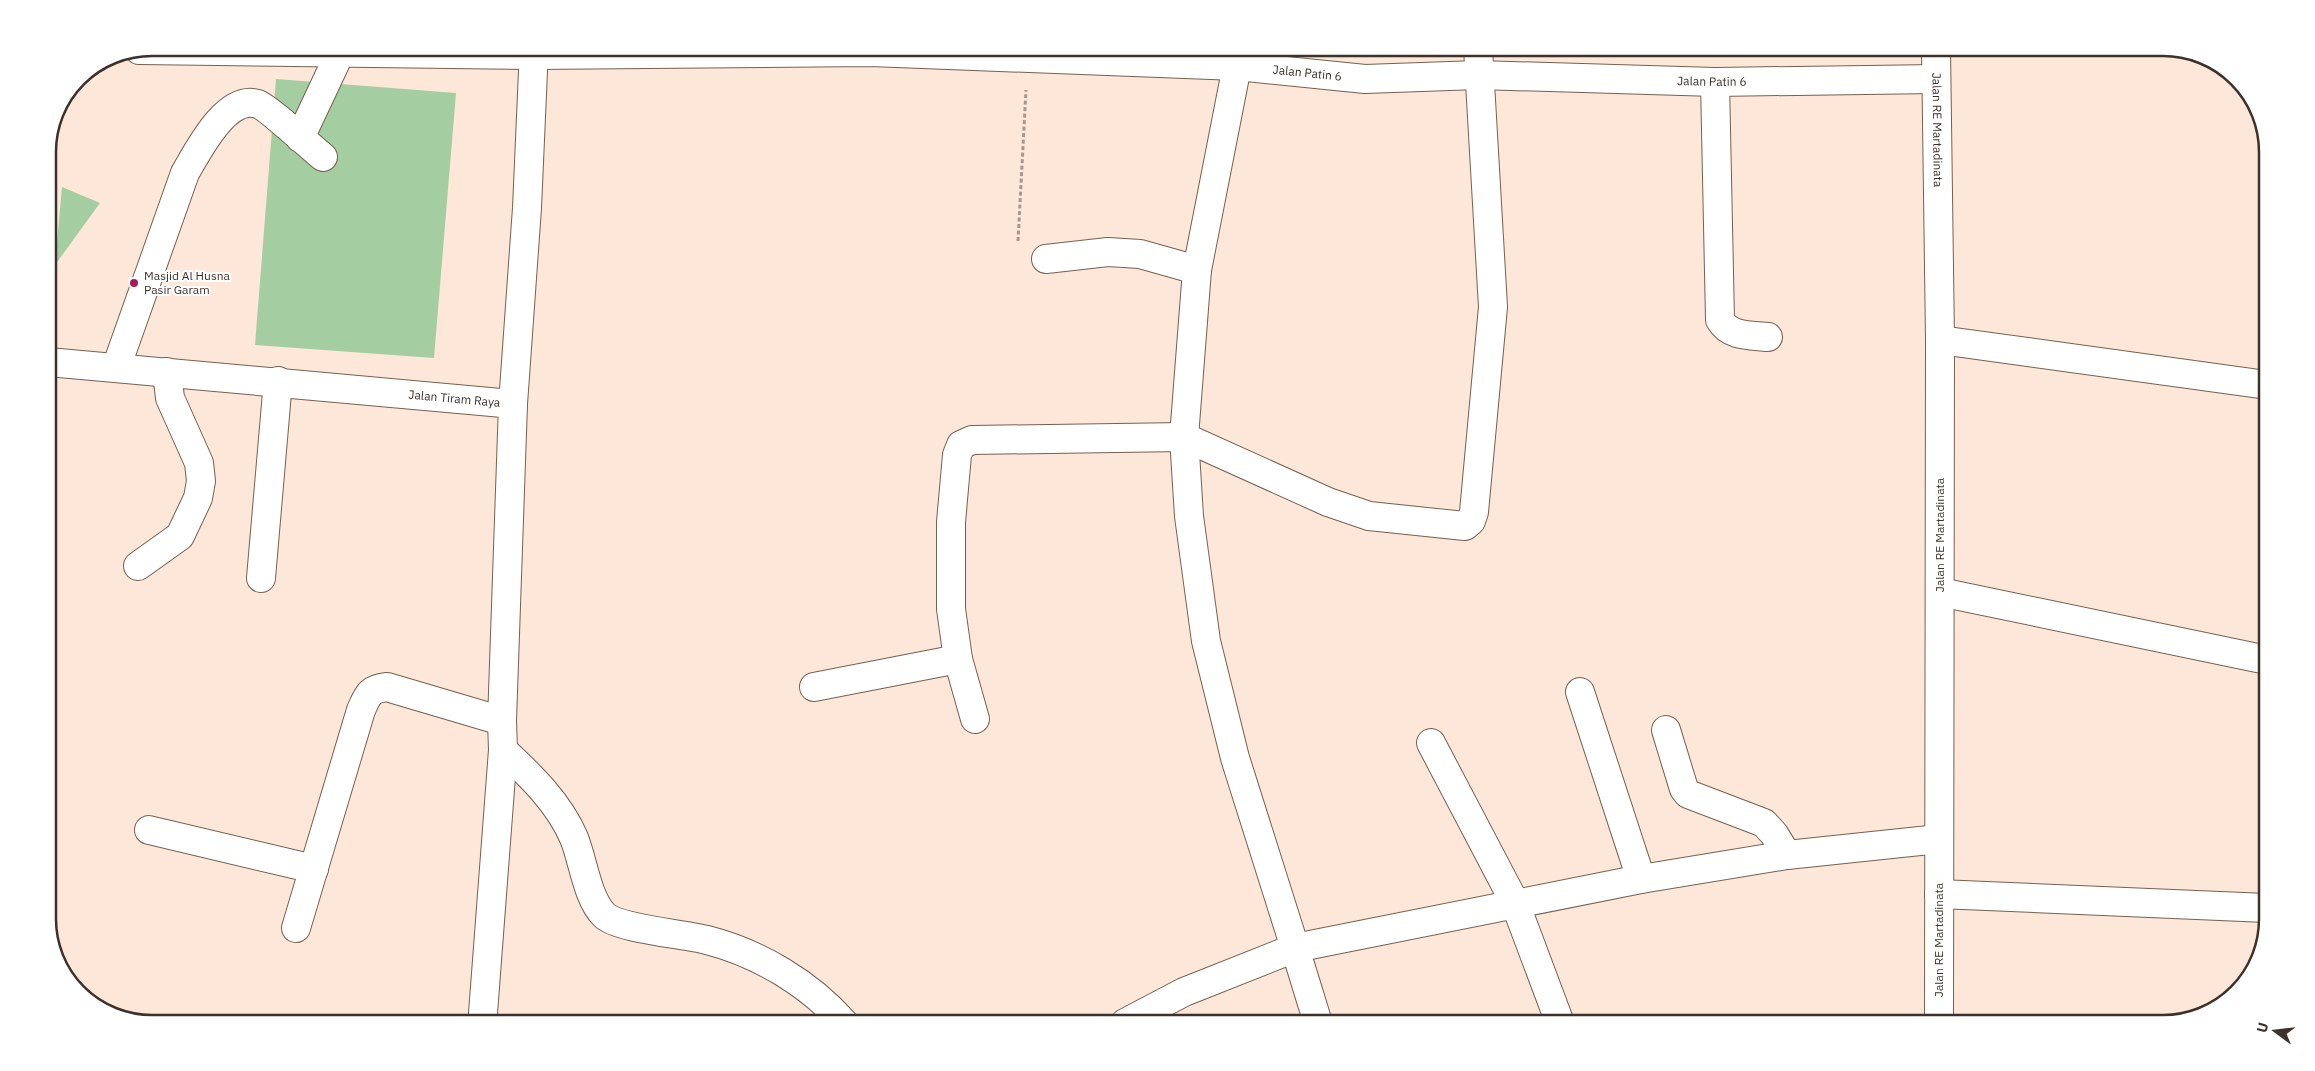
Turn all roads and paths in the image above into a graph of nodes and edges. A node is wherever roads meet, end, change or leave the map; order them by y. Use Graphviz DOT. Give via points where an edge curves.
graph roads {
  1 [pos="339,56"];
  2 [pos="534,56"];
  3 [pos="1005,56"];
  4 [pos="1478,56"];
  5 [pos="1936,56"];
  6 [pos="1027,57"];
  7 [pos="1237,57"];
  8 [pos="1478,75"];
  9 [pos="1936,79"];
  10 [pos="1715,82"];
  11 [pos="300,138"];
  12 [pos="323,157"];
  13 [pos="1046,258"];
  14 [pos="1197,270"];
  15 [pos="1768,337"];
  16 [pos="1940,340"];
  17 [pos="56,363"];
  18 [pos="116,368"];
  19 [pos="167,372"];
  20 [pos="278,381"];
  21 [pos="2259,385"];
  22 [pos="513,404"];
  23 [pos="1184,437"];
  24 [pos="138,566"];
  25 [pos="261,578"];
  26 [pos="1940,592"];
  27 [pos="2259,658"];
  28 [pos="958,659"];
  29 [pos="814,687"];
  30 [pos="1580,692"];
  31 [pos="975,719"];
  32 [pos="502,721"];
  33 [pos="1666,730"];
  34 [pos="1431,743"];
  35 [pos="503,750"];
  36 [pos="149,830"];
  37 [pos="1939,839"];
  38 [pos="1787,855"];
  39 [pos="314,869"];
  40 [pos="1641,879"];
  41 [pos="1939,894"];
  42 [pos="1515,903"];
  43 [pos="2259,908"];
  44 [pos="296,928"];
  45 [pos="1295,948"];
  46 [pos="483,1015"];
  47 [pos="836,1015"];
  48 [pos="1142,1015"];
  49 [pos="1315,1015"];
  50 [pos="1557,1015"];
  51 [pos="1939,1015"];
  1 -- 11 [label="street"];
  2 -- 22 [label="street, Jalan Tiram Raya"];
  3 -- 6 [label="street, Jalan Patin 6"];
  4 -- 8 [label="street"];
  5 -- 9 [label="street, Jalan RE Martadinata"];
  6 -- 7 [label="street, Jalan Patin 6"];
  6 -- 13 [label="path" via="1017,246 1027,257"];
  7 -- 8 [label="street, Jalan Patin 6" via="1365,79"];
  7 -- 14 [label="street"];
  8 -- 10 [label="street, Jalan Patin 6"];
  8 -- 23 [label="street" via="1493,307 1471,521 1465,526 1369,516 1328,502"];
  9 -- 10 [label="street, Jalan Patin 6"];
  9 -- 16 [label="street, Jalan RE Martadinata"];
  10 -- 15 [label="street" via="1720,320 1725,329 1735,333"];
  11 -- 12 [label="street"];
  11 -- 18 [label="street" via="259,104 243,103 229,110 199,148 185,173"];
  13 -- 14 [label="street" via="1124,253 1148,256"];
  14 -- 23 [label="street"];
  16 -- 21 [label="street"];
  16 -- 26 [label="street, Jalan RE Martadinata"];
  17 -- 18 [label="street, Jalan Tiram Raya"];
  18 -- 19 [label="street, Jalan Tiram Raya"];
  19 -- 20 [label="street, Jalan Tiram Raya"];
  19 -- 24 [label="street" via="170,398 199,463 201,481 198,498 180,536"];
  20 -- 22 [label="street, Jalan Tiram Raya"];
  20 -- 25 [label="street"];
  22 -- 32 [label="street"];
  23 -- 28 [label="street" via="972,440 961,444 957,455 951,522 951,609"];
  23 -- 45 [label="street" via="1189,516 1206,641 1235,758"];
  26 -- 27 [label="street"];
  26 -- 37 [label="street, Jalan RE Martadinata"];
  28 -- 29 [label="street"];
  28 -- 31 [label="street"];
  30 -- 40 [label="street"];
  32 -- 35 [label="street"];
  32 -- 39 [label="street" via="387,687 375,688 361,710"];
  33 -- 38 [label="street" via="1688,794 1764,823"];
  34 -- 42 [label="street"];
  35 -- 46 [label="street"];
  35 -- 47 [label="street" via="534,778 556,807 574,837 594,898 605,916 626,926 708,940 765,962 798,982"];
  36 -- 39 [label="street"];
  37 -- 38 [label="street"];
  37 -- 41 [label="street, Jalan RE Martadinata"];
  38 -- 40 [label="street"];
  39 -- 44 [label="street"];
  40 -- 42 [label="street"];
  41 -- 43 [label="street"];
  41 -- 51 [label="street, Jalan RE Martadinata"];
  42 -- 45 [label="street"];
  42 -- 50 [label="street"];
  45 -- 48 [label="street" via="1184,992"];
  45 -- 49 [label="street"];
}
